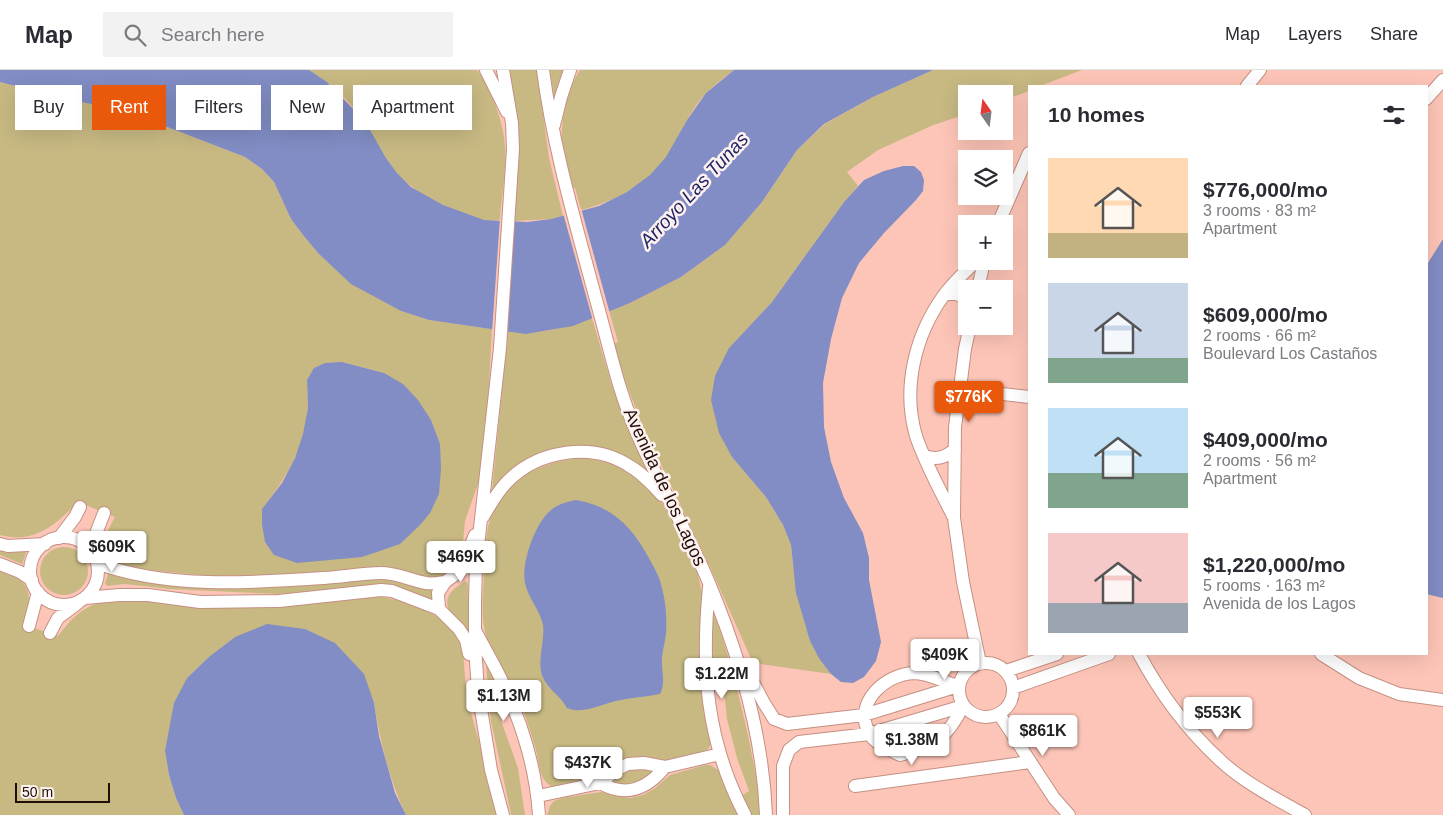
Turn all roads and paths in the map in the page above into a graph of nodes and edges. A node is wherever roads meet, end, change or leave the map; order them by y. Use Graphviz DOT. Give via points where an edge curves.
graph roads {
  1 [pos="486,70"];
  2 [pos="503,70"];
  3 [pos="543,70"];
  4 [pos="570,70"];
  5 [pos="1260,70"];
  6 [pos="1443,80"];
  7 [pos="1248,85"];
  8 [pos="1428,97"];
  9 [pos="512,123"];
  10 [pos="553,130"];
  11 [pos="1028,154"];
  12 [pos="1002,215"];
  13 [pos="968,270"];
  14 [pos="945,294"];
  15 [pos="958,295"];
  16 [pos="968,335"];
  17 [pos="959,389"];
  18 [pos="1028,397"];
  19 [pos="955,449"];
  20 [pos="924,456"];
  21 [pos="670,504"];
  22 [pos="80,507"];
  23 [pos="104,513"];
  24 [pos="954,518"];
  25 [pos="480,522"];
  26 [pos="58,538"];
  27 [pos="0,544"];
  28 [pos="45,544"];
  29 [pos="97,561"];
  30 [pos="0,564"];
  31 [pos="32,580"];
  32 [pos="445,582"];
  33 [pos="709,583"];
  34 [pos="38,592"];
  35 [pos="82,600"];
  36 [pos="440,609"];
  37 [pos="29,626"];
  38 [pos="474,630"];
  39 [pos="50,633"];
  40 [pos="730,636"];
  41 [pos="1053,655"];
  42 [pos="1105,655"];
  43 [pos="1140,655"];
  44 [pos="1323,655"];
  45 [pos="980,663"];
  46 [pos="1006,671"];
  47 [pos="958,686"];
  48 [pos="1013,688"];
  49 [pos="1443,700"];
  50 [pos="963,706"];
  51 [pos="999,714"];
  52 [pos="864,715"];
  53 [pos="484,732"];
  54 [pos="869,734"];
  55 [pos="720,754"];
  56 [pos="1030,762"];
  57 [pos="665,767"];
  58 [pos="600,783"];
  59 [pos="855,786"];
  60 [pos="538,796"];
  61 [pos="503,815"];
  62 [pos="539,815"];
  63 [pos="745,815"];
  64 [pos="766,815"];
  65 [pos="783,815"];
  66 [pos="1070,815"];
  67 [pos="1305,815"];
  1 -- 9 [label="street"];
  2 -- 9 [label="street"];
  3 -- 10 [label="street, Avenida de los Lagos"];
  4 -- 10 [label="street"];
  5 -- 7 [label="street"];
  6 -- 8 [label="street"];
  9 -- 25 [label="street" via="500,348"];
  10 -- 21 [label="street, Avenida de los Lagos" via="566,190 622,391 635,430"];
  11 -- 12 [label="street"];
  13 -- 14 [label="street"];
  14 -- 15 [label="street"];
  14 -- 20 [label="street" via="924,330 910,389 916,435"];
  16 -- 17 [label="street"];
  17 -- 18 [label="street"];
  17 -- 19 [label="street"];
  19 -- 20 [label="street" via="942,458"];
  19 -- 24 [label="street"];
  20 -- 24 [label="street"];
  21 -- 25 [label="street" via="630,466 608,456 572,452 525,466 506,482"];
  21 -- 33 [label="street, Avenida de los Lagos"];
  22 -- 26 [label="street"];
  23 -- 29 [label="street" via="95,536"];
  24 -- 45 [label="street"];
  25 -- 32 [label="street" via="460,571"];
  25 -- 38 [label="street"];
  26 -- 28 [label="street"];
  26 -- 29 [label="street" via="81,542"];
  27 -- 28 [label="street"];
  28 -- 31 [label="street" via="32,560"];
  29 -- 32 [label="street" via="117,570 181,580 271,581 381,573 428,583"];
  29 -- 35 [label="street" via="96,582"];
  30 -- 31 [label="street"];
  31 -- 34 [label="street"];
  32 -- 36 [label="street" via="438,593"];
  33 -- 40 [label="street, Avenida de los Lagos"];
  33 -- 55 [label="street" via="705,674"];
  34 -- 35 [label="street" via="57,604 69,605"];
  34 -- 37 [label="street"];
  35 -- 36 [label="street" via="119,594 200,602 279,601 381,590"];
  35 -- 39 [label="street" via="58,618"];
  36 -- 53 [label="street" via="466,640 473,701"];
  38 -- 53 [label="street"];
  38 -- 60 [label="street" via="504,686 521,727"];
  40 -- 52 [label="street" via="774,719 787,724"];
  40 -- 64 [label="street, Avenida de los Lagos" via="758,736"];
  41 -- 46 [label="street"];
  42 -- 48 [label="street"];
  43 -- 67 [label="street" via="1178,716 1221,762 1271,797"];
  44 -- 49 [label="street" via="1359,678 1399,694"];
  45 -- 46 [label="street" via="996,664"];
  45 -- 47 [label="street" via="966,670"];
  46 -- 48 [label="street"];
  47 -- 50 [label="street"];
  47 -- 52 [label="street"];
  47 -- 52 [label="street" via="915,673 899,675 875,690"];
  48 -- 51 [label="street" via="1010,703"];
  50 -- 51 [label="street" via="983,717"];
  50 -- 54 [label="street"];
  50 -- 54 [label="street" via="943,737 928,747 900,755"];
  51 -- 56 [label="street"];
  52 -- 54 [label="street"];
  53 -- 61 [label="street"];
  54 -- 65 [label="street" via="799,742 789,750 783,766"];
  55 -- 57 [label="street"];
  55 -- 63 [label="street"];
  56 -- 59 [label="street"];
  56 -- 66 [label="street" via="1054,798"];
  57 -- 58 [label="street" via="628,764"];
  57 -- 58 [label="street" via="650,783 635,789 622,792"];
  58 -- 60 [label="street"];
  60 -- 62 [label="street"];
}
